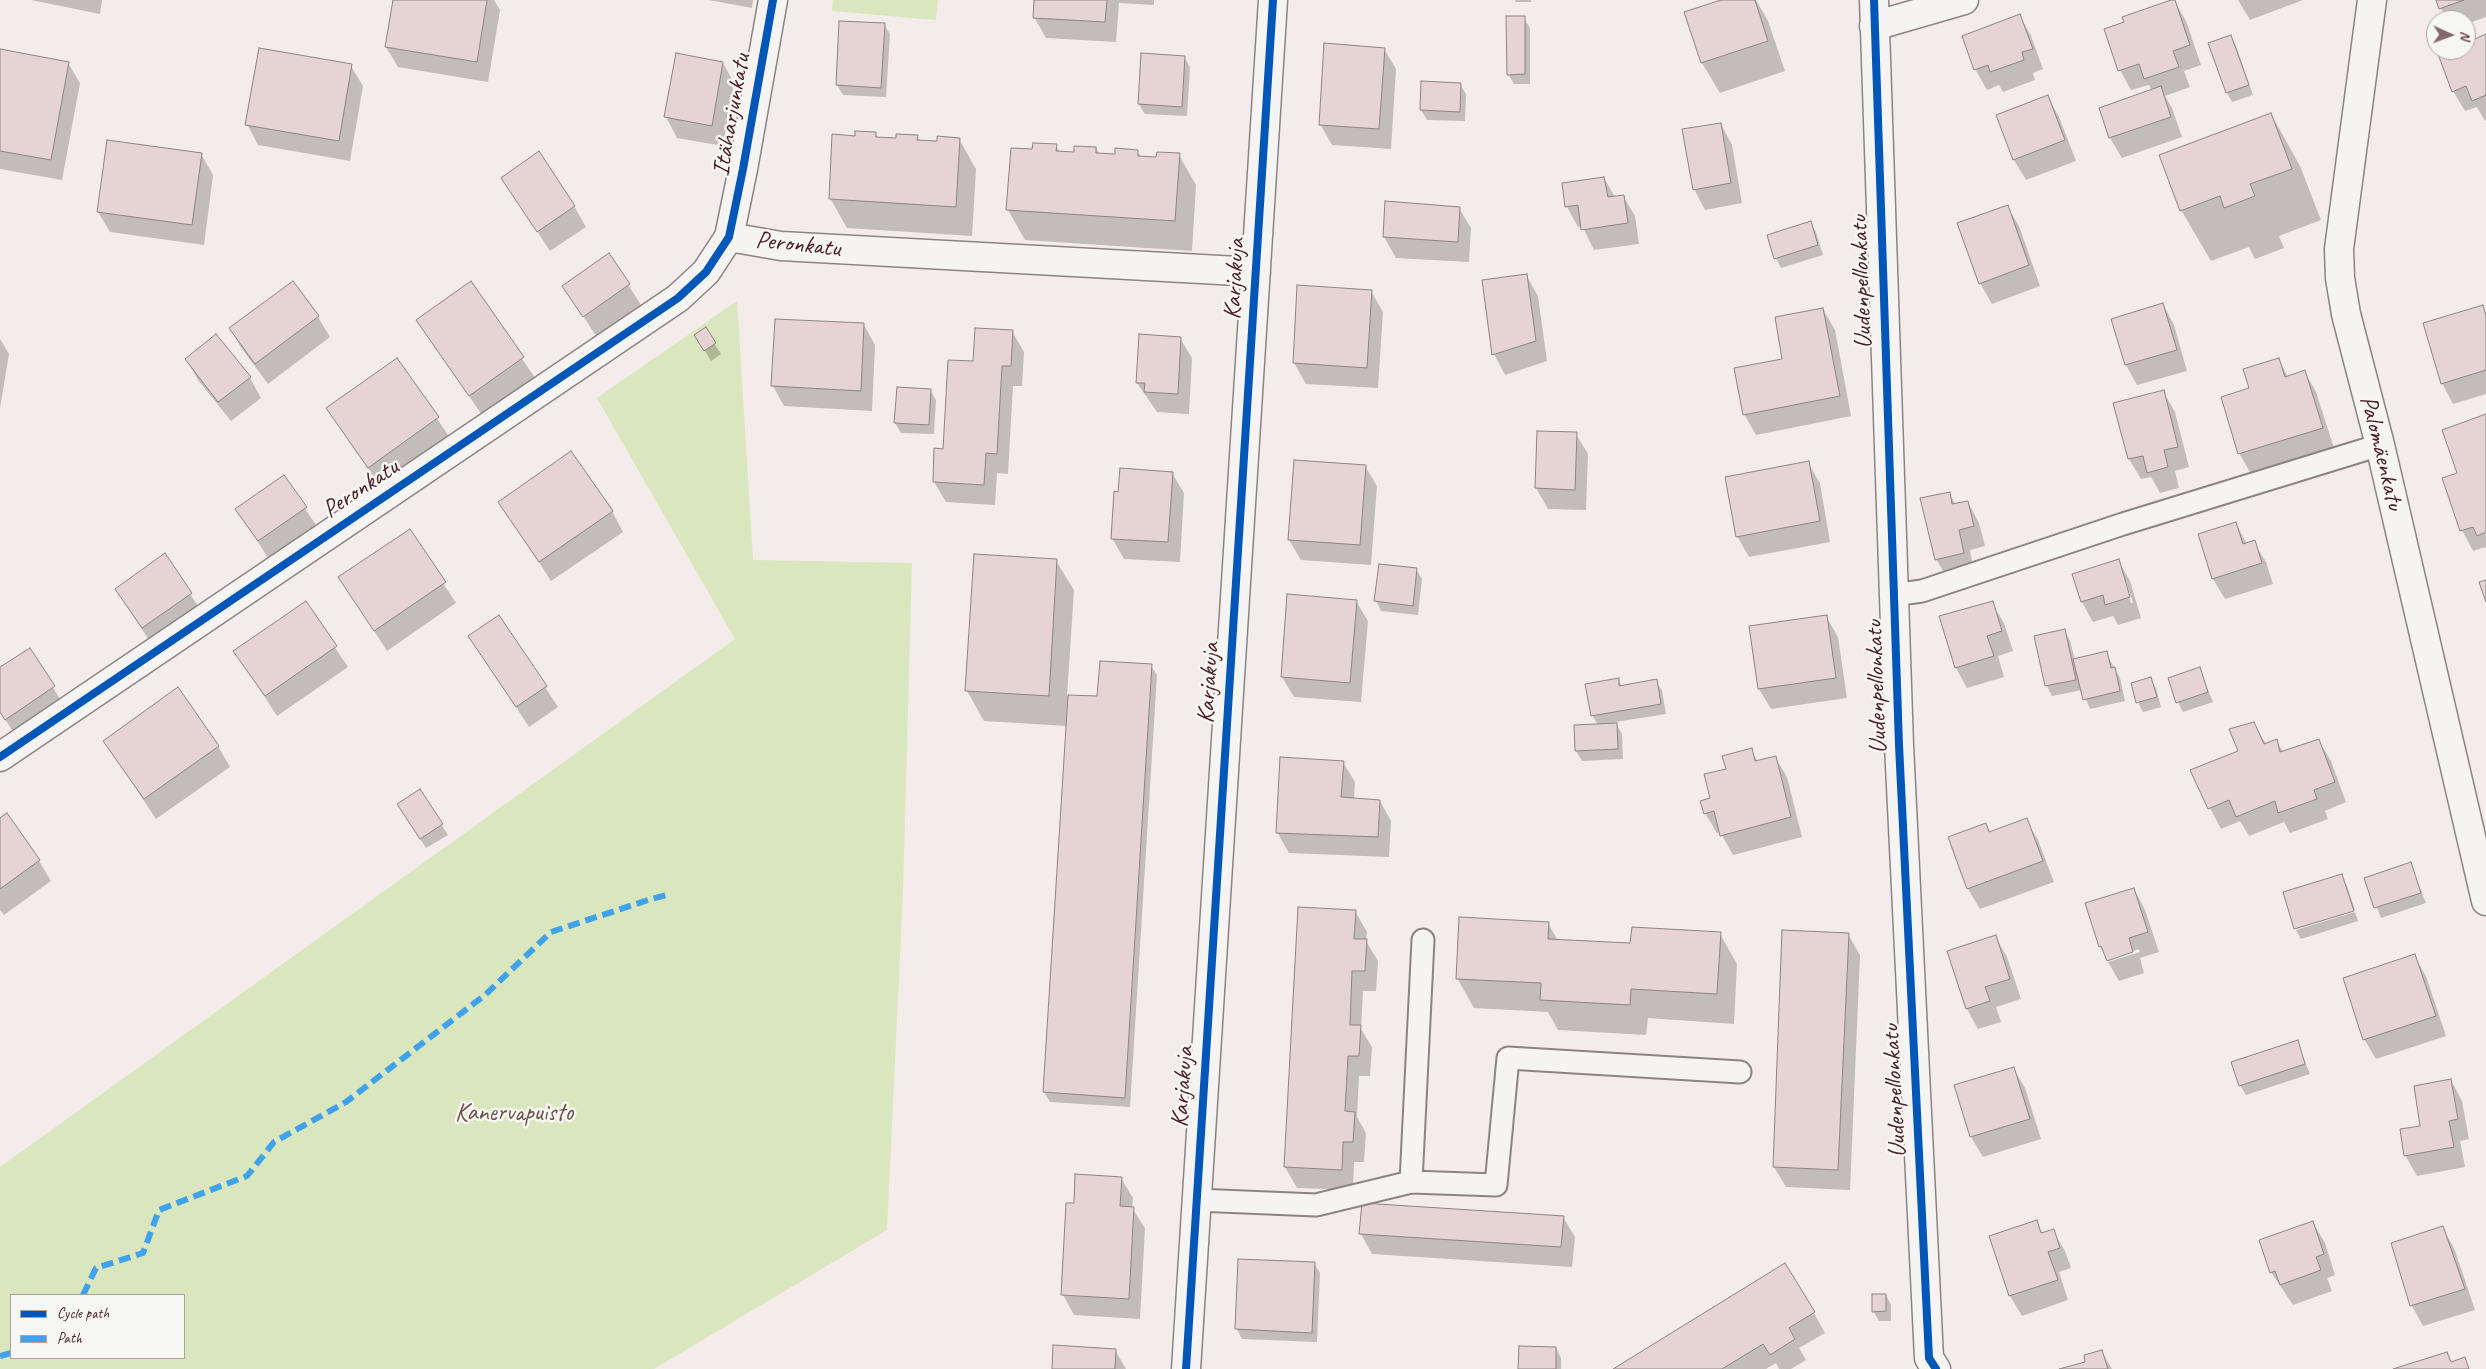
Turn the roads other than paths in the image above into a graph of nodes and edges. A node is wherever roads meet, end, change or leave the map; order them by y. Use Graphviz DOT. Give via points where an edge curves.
graph roads {
  1 [pos="773,0"];
  2 [pos="1272,0"];
  3 [pos="1964,0"];
  4 [pos="2372,0"];
  5 [pos="1874,13"];
  6 [pos="729,237"];
  7 [pos="1256,272"];
  8 [pos="2380,445"];
  9 [pos="1893,595"];
  10 [pos="0,758"];
  11 [pos="2486,901"];
  12 [pos="1423,940"];
  13 [pos="1740,1072"];
  14 [pos="1411,1182"];
  15 [pos="1196,1200"];
  16 [pos="1926,1365"];
  17 [pos="1186,1369"];
  1 -- 6 [label="street, Itäharjunkatu"];
  2 -- 7 [label="street, Karjakuja"];
  3 -- 5 [label="street"];
  4 -- 8 [label="street, Palomäenkatu" via="2344,214 2340,278 2346,314"];
  5 -- 9 [label="street, Uudenpellonkatu"];
  6 -- 7 [label="street, Peronkatu" via="781,246"];
  6 -- 10 [label="street, Peronkatu" via="706,272 678,298"];
  7 -- 15 [label="street, Karjakuja"];
  8 -- 9 [label="lane" via="2123,524 1922,591"];
  8 -- 11 [label="street, Palomäenkatu"];
  9 -- 16 [label="street, Uudenpellonkatu"];
  12 -- 14 [label="lane"];
  13 -- 14 [label="lane" via="1508,1058 1496,1185"];
  14 -- 15 [label="lane" via="1316,1205"];
  15 -- 17 [label="street, Karjakuja"];
}
